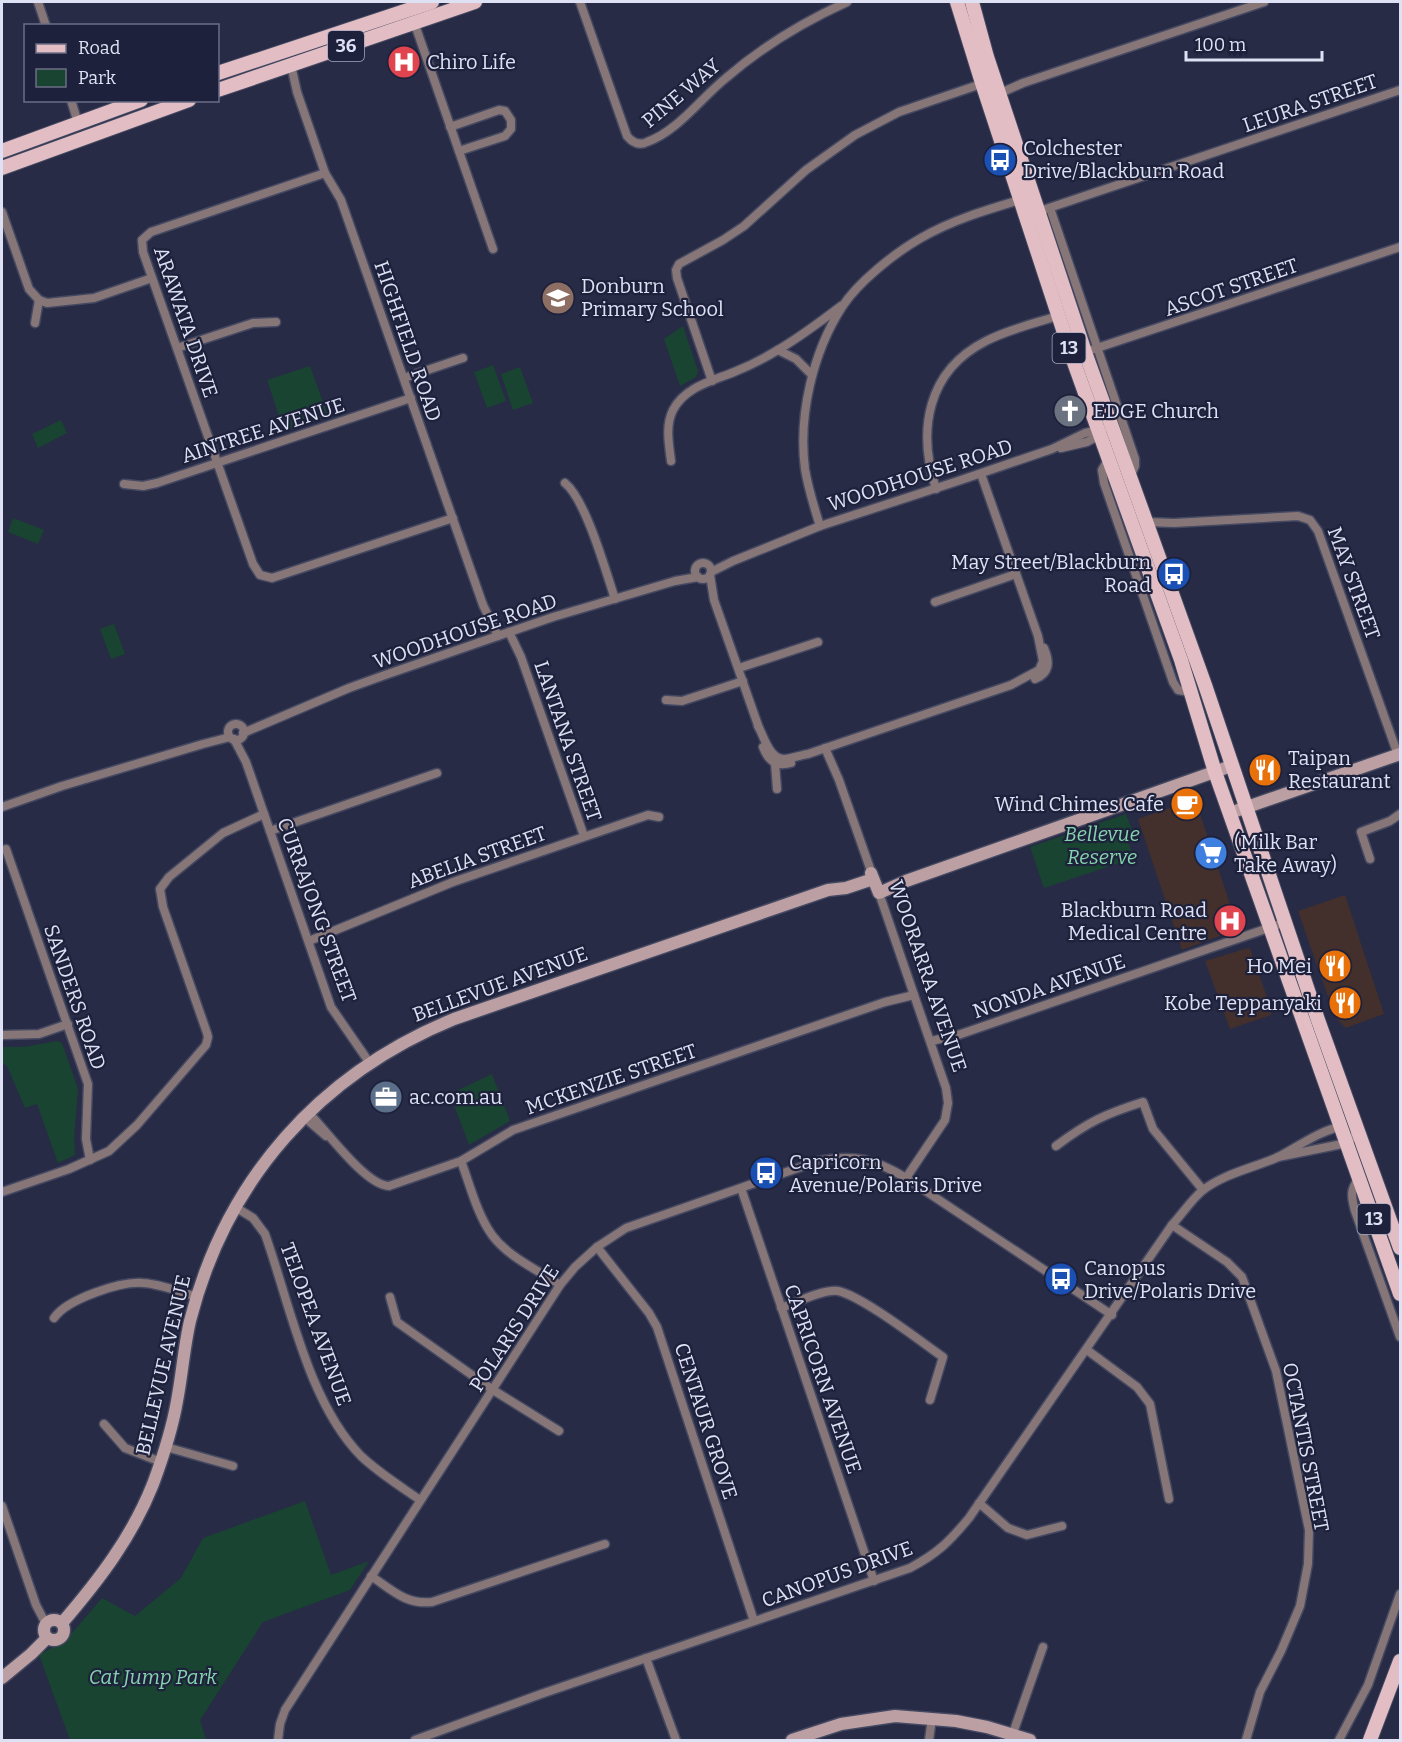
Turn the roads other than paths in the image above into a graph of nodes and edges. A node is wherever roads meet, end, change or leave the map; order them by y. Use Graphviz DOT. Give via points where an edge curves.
graph roads {
  1 [pos="38,2"];
  2 [pos="432,2"];
  3 [pos="474,2"];
  4 [pos="579,2"];
  5 [pos="847,2"];
  6 [pos="957,2"];
  7 [pos="972,2"];
  8 [pos="1264,2"];
  9 [pos="414,22"];
  10 [pos="45,24"];
  11 [pos="282,51"];
  12 [pos="287,66"];
  13 [pos="219,73"];
  14 [pos="992,88"];
  15 [pos="219,90"];
  16 [pos="1401,90"];
  17 [pos="72,102"];
  18 [pos="136,102"];
  19 [pos="184,102"];
  20 [pos="78,123"];
  21 [pos="450,127"];
  22 [pos="2,151"];
  23 [pos="459,151"];
  24 [pos="2,168"];
  25 [pos="325,173"];
  26 [pos="1026,198"];
  27 [pos="2,212"];
  28 [pos="1038,212"];
  29 [pos="1401,247"];
  30 [pos="494,249"];
  31 [pos="152,278"];
  32 [pos="39,300"];
  33 [pos="844,304"];
  34 [pos="1065,314"];
  35 [pos="276,322"];
  36 [pos="34,323"];
  37 [pos="177,348"];
  38 [pos="778,350"];
  39 [pos="1084,353"];
  40 [pos="463,358"];
  41 [pos="812,375"];
  42 [pos="404,378"];
  43 [pos="712,381"];
  44 [pos="411,398"];
  45 [pos="1103,431"];
  46 [pos="671,461"];
  47 [pos="218,463"];
  48 [pos="981,474"];
  49 [pos="1130,477"];
  50 [pos="565,483"];
  51 [pos="124,484"];
  52 [pos="936,489"];
  53 [pos="453,518"];
  54 [pos="1147,522"];
  55 [pos="1174,523"];
  56 [pos="820,526"];
  57 [pos="1153,538"];
  58 [pos="733,561"];
  59 [pos="703,574"];
  60 [pos="1016,574"];
  61 [pos="615,599"];
  62 [pos="935,602"];
  63 [pos="513,631"];
  64 [pos="495,637"];
  65 [pos="818,642"];
  66 [pos="739,668"];
  67 [pos="743,681"];
  68 [pos="666,700"];
  69 [pos="758,726"];
  70 [pos="236,733"];
  71 [pos="828,747"];
  72 [pos="808,754"];
  73 [pos="1399,755"];
  74 [pos="775,763"];
  75 [pos="1231,766"];
  76 [pos="1215,772"];
  77 [pos="437,773"];
  78 [pos="777,789"];
  79 [pos="2,807"];
  80 [pos="1245,807"];
  81 [pos="1230,813"];
  82 [pos="1401,814"];
  83 [pos="265,817"];
  84 [pos="659,817"];
  85 [pos="270,831"];
  86 [pos="584,836"];
  87 [pos="6,849"];
  88 [pos="1370,859"];
  89 [pos="875,883"];
  90 [pos="1286,922"];
  91 [pos="1270,928"];
  92 [pos="309,941"];
  93 [pos="913,992"];
  94 [pos="68,1024"];
  95 [pos="2,1035"];
  96 [pos="932,1044"];
  97 [pos="1330,1054"];
  98 [pos="1316,1060"];
  99 [pos="369,1062"];
  100 [pos="306,1114"];
  101 [pos="1341,1126"];
  102 [pos="1357,1128"];
  103 [pos="1347,1143"];
  104 [pos="1056,1146"];
  105 [pos="1278,1156"];
  106 [pos="90,1160"];
  107 [pos="461,1161"];
  108 [pos="906,1178"];
  109 [pos="1359,1178"];
  110 [pos="741,1188"];
  111 [pos="1203,1190"];
  112 [pos="2,1192"];
  113 [pos="235,1207"];
  114 [pos="1172,1225"];
  115 [pos="597,1247"];
  116 [pos="1401,1248"];
  117 [pos="560,1285"];
  118 [pos="1401,1294"];
  119 [pos="197,1297"];
  120 [pos="390,1297"];
  121 [pos="781,1308"];
  122 [pos="1112,1315"];
  123 [pos="54,1317"];
  124 [pos="1401,1337"];
  125 [pos="1087,1350"];
  126 [pos="493,1390"];
  127 [pos="930,1400"];
  128 [pos="104,1424"];
  129 [pos="559,1431"];
  130 [pos="166,1447"];
  131 [pos="161,1462"];
  132 [pos="233,1466"];
  133 [pos="1169,1498"];
  134 [pos="420,1500"];
  135 [pos="979,1503"];
  136 [pos="2,1506"];
  137 [pos="1062,1526"];
  138 [pos="605,1544"];
  139 [pos="371,1576"];
  140 [pos="874,1581"];
  141 [pos="1401,1594"];
  142 [pos="754,1621"];
  143 [pos="62,1623"];
  144 [pos="46,1624"];
  145 [pos="47,1638"];
  146 [pos="1043,1647"];
  147 [pos="646,1658"];
  148 [pos="1401,1661"];
  149 [pos="2,1678"];
  150 [pos="932,1718"];
  151 [pos="1012,1736"];
  152 [pos="278,1740"];
  153 [pos="415,1740"];
  154 [pos="676,1740"];
  155 [pos="792,1740"];
  156 [pos="929,1740"];
  157 [pos="1030,1740"];
  158 [pos="1246,1740"];
  159 [pos="1339,1740"];
  160 [pos="1370,1740"];
  1 -- 10 [label="street"];
  2 -- 11 [label="main road, 36"];
  3 -- 9 [label="main road, 36"];
  4 -- 5 [label="street, PINE WAY" via="627,136 641,144 673,126 722,80 767,46"];
  6 -- 14 [label="main road, 13"];
  7 -- 14 [label="main road, 13"];
  8 -- 14 [label="street" via="1023,82"];
  9 -- 12 [label="main road, 36"];
  9 -- 21 [label="street"];
  11 -- 12 [label="main road"];
  11 -- 13 [label="main road, 36"];
  12 -- 15 [label="main road, 36"];
  12 -- 25 [label="street, HIGHFIELD ROAD"];
  14 -- 26 [label="main road, 13"];
  14 -- 43 [label="street" via="899,112 855,135 806,170 744,226 679,264 676,278"];
  16 -- 28 [label="street, LEURA STREET"];
  17 -- 20 [label="street"];
  18 -- 20 [label="main road"];
  19 -- 24 [label="main road"];
  20 -- 22 [label="main road"];
  21 -- 23 [label="street"];
  21 -- 23 [label="street" via="502,110 511,120 511,129 505,136"];
  23 -- 30 [label="street"];
  25 -- 31 [label="street, ARAWATA DRIVE" via="147,234 142,247"];
  25 -- 42 [label="street, HIGHFIELD ROAD" via="341,200"];
  26 -- 28 [label="main road, 13"];
  26 -- 33 [label="street" via="958,220 922,237 884,264"];
  27 -- 32 [label="street" via="29,289"];
  28 -- 34 [label="main road, 13"];
  28 -- 39 [label="street"];
  29 -- 39 [label="street, ASCOT STREET"];
  31 -- 32 [label="street" via="94,298 47,303"];
  31 -- 37 [label="street, ARAWATA DRIVE"];
  32 -- 36 [label="street"];
  33 -- 38 [label="street"];
  33 -- 41 [label="street"];
  34 -- 39 [label="main road, 13"];
  34 -- 52 [label="street" via="986,341 949,371 932,403 926,428 927,459"];
  35 -- 37 [label="street" via="253,323"];
  37 -- 47 [label="street, ARAWATA DRIVE"];
  38 -- 41 [label="street" via="796,359"];
  38 -- 43 [label="street"];
  39 -- 45 [label="main road, 13"];
  39 -- 49 [label="street" via="1135,459"];
  40 -- 42 [label="street"];
  41 -- 56 [label="street" via="804,456 807,484"];
  42 -- 44 [label="street, HIGHFIELD ROAD"];
  43 -- 46 [label="street" via="689,392 673,411 668,429"];
  44 -- 47 [label="street, AINTREE AVENUE"];
  44 -- 53 [label="street, HIGHFIELD ROAD"];
  45 -- 48 [label="street, WOODHOUSE ROAD" via="1087,442 1052,449"];
  45 -- 49 [label="main road, 13"];
  45 -- 76 [label="main road, 13"];
  47 -- 51 [label="street, AINTREE AVENUE" via="149,485"];
  47 -- 53 [label="street, ARAWATA DRIVE" via="253,564 265,577 276,577"];
  48 -- 52 [label="street, WOODHOUSE ROAD"];
  48 -- 60 [label="street"];
  49 -- 54 [label="main road, 13"];
  50 -- 61 [label="street" via="582,507"];
  52 -- 56 [label="street, WOODHOUSE ROAD"];
  53 -- 64 [label="street, HIGHFIELD ROAD"];
  54 -- 55 [label="street, MAY STREET"];
  54 -- 57 [label="main road, 13"];
  55 -- 57 [label="street"];
  55 -- 73 [label="street, MAY STREET" via="1296,516 1314,522"];
  56 -- 58 [label="street, WOODHOUSE ROAD"];
  57 -- 75 [label="main road, 13"];
  58 -- 59 [label="street, WOODHOUSE ROAD"];
  58 -- 59 [label="street, WOODHOUSE ROAD" via="700,563"];
  59 -- 61 [label="street, WOODHOUSE ROAD"];
  59 -- 66 [label="street"];
  60 -- 62 [label="street"];
  60 -- 71 [label="street" via="1038,636 1043,661 1038,672 1011,685"];
  61 -- 63 [label="street, WOODHOUSE ROAD"];
  63 -- 64 [label="street, WOODHOUSE ROAD"];
  63 -- 86 [label="street, LANTANA STREET"];
  64 -- 70 [label="street, WOODHOUSE ROAD"];
  65 -- 66 [label="street"];
  66 -- 67 [label="street"];
  67 -- 68 [label="street" via="682,702"];
  67 -- 69 [label="street"];
  69 -- 72 [label="street" via="776,757"];
  69 -- 74 [label="street" via="765,753"];
  70 -- 79 [label="street, WOODHOUSE ROAD"];
  70 -- 83 [label="street, CURRAJONG STREET"];
  71 -- 72 [label="street"];
  71 -- 89 [label="street, WOORARRA AVENUE"];
  72 -- 74 [label="street" via="788,764"];
  73 -- 80 [label="street"];
  74 -- 78 [label="street"];
  75 -- 76 [label="street, BELLEVUE AVENUE"];
  75 -- 80 [label="main road, 13"];
  76 -- 81 [label="main road, 13"];
  76 -- 89 [label="street, BELLEVUE AVENUE" via="906,881"];
  77 -- 85 [label="street"];
  80 -- 81 [label="street"];
  80 -- 90 [label="main road, 13"];
  81 -- 91 [label="main road, 13"];
  82 -- 88 [label="street" via="1361,832"];
  83 -- 85 [label="street, CURRAJONG STREET"];
  83 -- 106 [label="street" via="217,837 160,889 207,1033 206,1046 127,1136"];
  84 -- 86 [label="street, ABELIA STREET" via="648,815"];
  85 -- 92 [label="street, CURRAJONG STREET"];
  86 -- 92 [label="street, ABELIA STREET" via="453,882"];
  87 -- 94 [label="street, SANDERS ROAD"];
  89 -- 93 [label="street, WOORARRA AVENUE"];
  89 -- 99 [label="street, BELLEVUE AVENUE" via="844,882 454,1019"];
  90 -- 91 [label="street, NONDA AVENUE"];
  90 -- 97 [label="main road, 13"];
  91 -- 96 [label="street, NONDA AVENUE"];
  91 -- 98 [label="main road, 13"];
  92 -- 99 [label="street, CURRAJONG STREET" via="331,1006"];
  93 -- 96 [label="street, WOORARRA AVENUE"];
  93 -- 107 [label="street, MCKENZIE STREET" via="513,1130"];
  94 -- 95 [label="street" via="39,1034"];
  94 -- 106 [label="street, SANDERS ROAD" via="89,1087 86,1138"];
  96 -- 108 [label="street, WOORARRA AVENUE" via="946,1088 945,1120"];
  97 -- 98 [label="main road"];
  97 -- 102 [label="main road, 13"];
  98 -- 101 [label="main road, 13"];
  99 -- 100 [label="street, BELLEVUE AVENUE"];
  100 -- 107 [label="street, MCKENZIE STREET" via="371,1179 386,1186"];
  100 -- 113 [label="street, BELLEVUE AVENUE" via="266,1160"];
  101 -- 102 [label="street, CANOPUS DRIVE"];
  101 -- 103 [label="main road, 13"];
  101 -- 105 [label="street, CANOPUS DRIVE"];
  102 -- 103 [label="street"];
  102 -- 116 [label="main road, 13"];
  103 -- 105 [label="street, CANOPUS DRIVE"];
  103 -- 109 [label="main road, 13"];
  104 -- 111 [label="street" via="1099,1117 1143,1102 1153,1130"];
  105 -- 111 [label="street, CANOPUS DRIVE"];
  106 -- 112 [label="street"];
  107 -- 117 [label="street" via="493,1236 505,1249"];
  108 -- 110 [label="street, POLARIS DRIVE" via="866,1159 841,1156"];
  108 -- 122 [label="street, POLARIS DRIVE"];
  109 -- 118 [label="main road, 13"];
  109 -- 124 [label="street" via="1351,1195"];
  110 -- 115 [label="street, POLARIS DRIVE" via="626,1228"];
  110 -- 121 [label="street, CAPRICORN AVENUE"];
  111 -- 114 [label="street, CANOPUS DRIVE"];
  113 -- 119 [label="street, BELLEVUE AVENUE"];
  113 -- 134 [label="street, TELOPEA AVENUE" via="253,1218 265,1234 310,1370 334,1422 369,1463"];
  114 -- 122 [label="street, CANOPUS DRIVE"];
  114 -- 158 [label="street, OCTANTIS STREET" via="1227,1262 1242,1277 1276,1371 1309,1530 1308,1564 1300,1606 1260,1692"];
  115 -- 117 [label="street, POLARIS DRIVE"];
  115 -- 142 [label="street, CENTAUR GROVE" via="657,1327"];
  117 -- 126 [label="street, POLARIS DRIVE"];
  119 -- 123 [label="street" via="148,1283 127,1283 72,1302"];
  119 -- 130 [label="street, BELLEVUE AVENUE"];
  120 -- 126 [label="street" via="397,1322"];
  121 -- 127 [label="street" via="836,1291 856,1298 943,1357"];
  121 -- 140 [label="street, CAPRICORN AVENUE"];
  122 -- 125 [label="street, CANOPUS DRIVE"];
  125 -- 133 [label="street" via="1137,1387 1150,1404"];
  125 -- 135 [label="street, CANOPUS DRIVE"];
  126 -- 129 [label="street"];
  126 -- 134 [label="street, POLARIS DRIVE"];
  128 -- 131 [label="street" via="125,1448"];
  130 -- 131 [label="street, BELLEVUE AVENUE"];
  130 -- 132 [label="street"];
  131 -- 143 [label="street, BELLEVUE AVENUE" via="117,1554"];
  134 -- 139 [label="street, POLARIS DRIVE"];
  135 -- 137 [label="street" via="1008,1528 1027,1535"];
  135 -- 140 [label="street, CANOPUS DRIVE" via="933,1556"];
  136 -- 144 [label="street"];
  138 -- 139 [label="street" via="432,1602 406,1599"];
  139 -- 152 [label="street, POLARIS DRIVE" via="285,1710"];
  140 -- 142 [label="street, CANOPUS DRIVE"];
  141 -- 159 [label="street" via="1368,1685"];
  142 -- 147 [label="street, CANOPUS DRIVE"];
  143 -- 144 [label="street" via="54,1620"];
  143 -- 145 [label="street" via="62,1638"];
  144 -- 145 [label="street"];
  145 -- 149 [label="street"];
  146 -- 151 [label="street"];
  147 -- 153 [label="street, CANOPUS DRIVE"];
  147 -- 154 [label="street"];
  148 -- 160 [label="main road"];
  150 -- 151 [label="street" via="987,1727"];
  150 -- 155 [label="street" via="895,1716 841,1724"];
  150 -- 156 [label="street"];
  151 -- 157 [label="street"];
}
